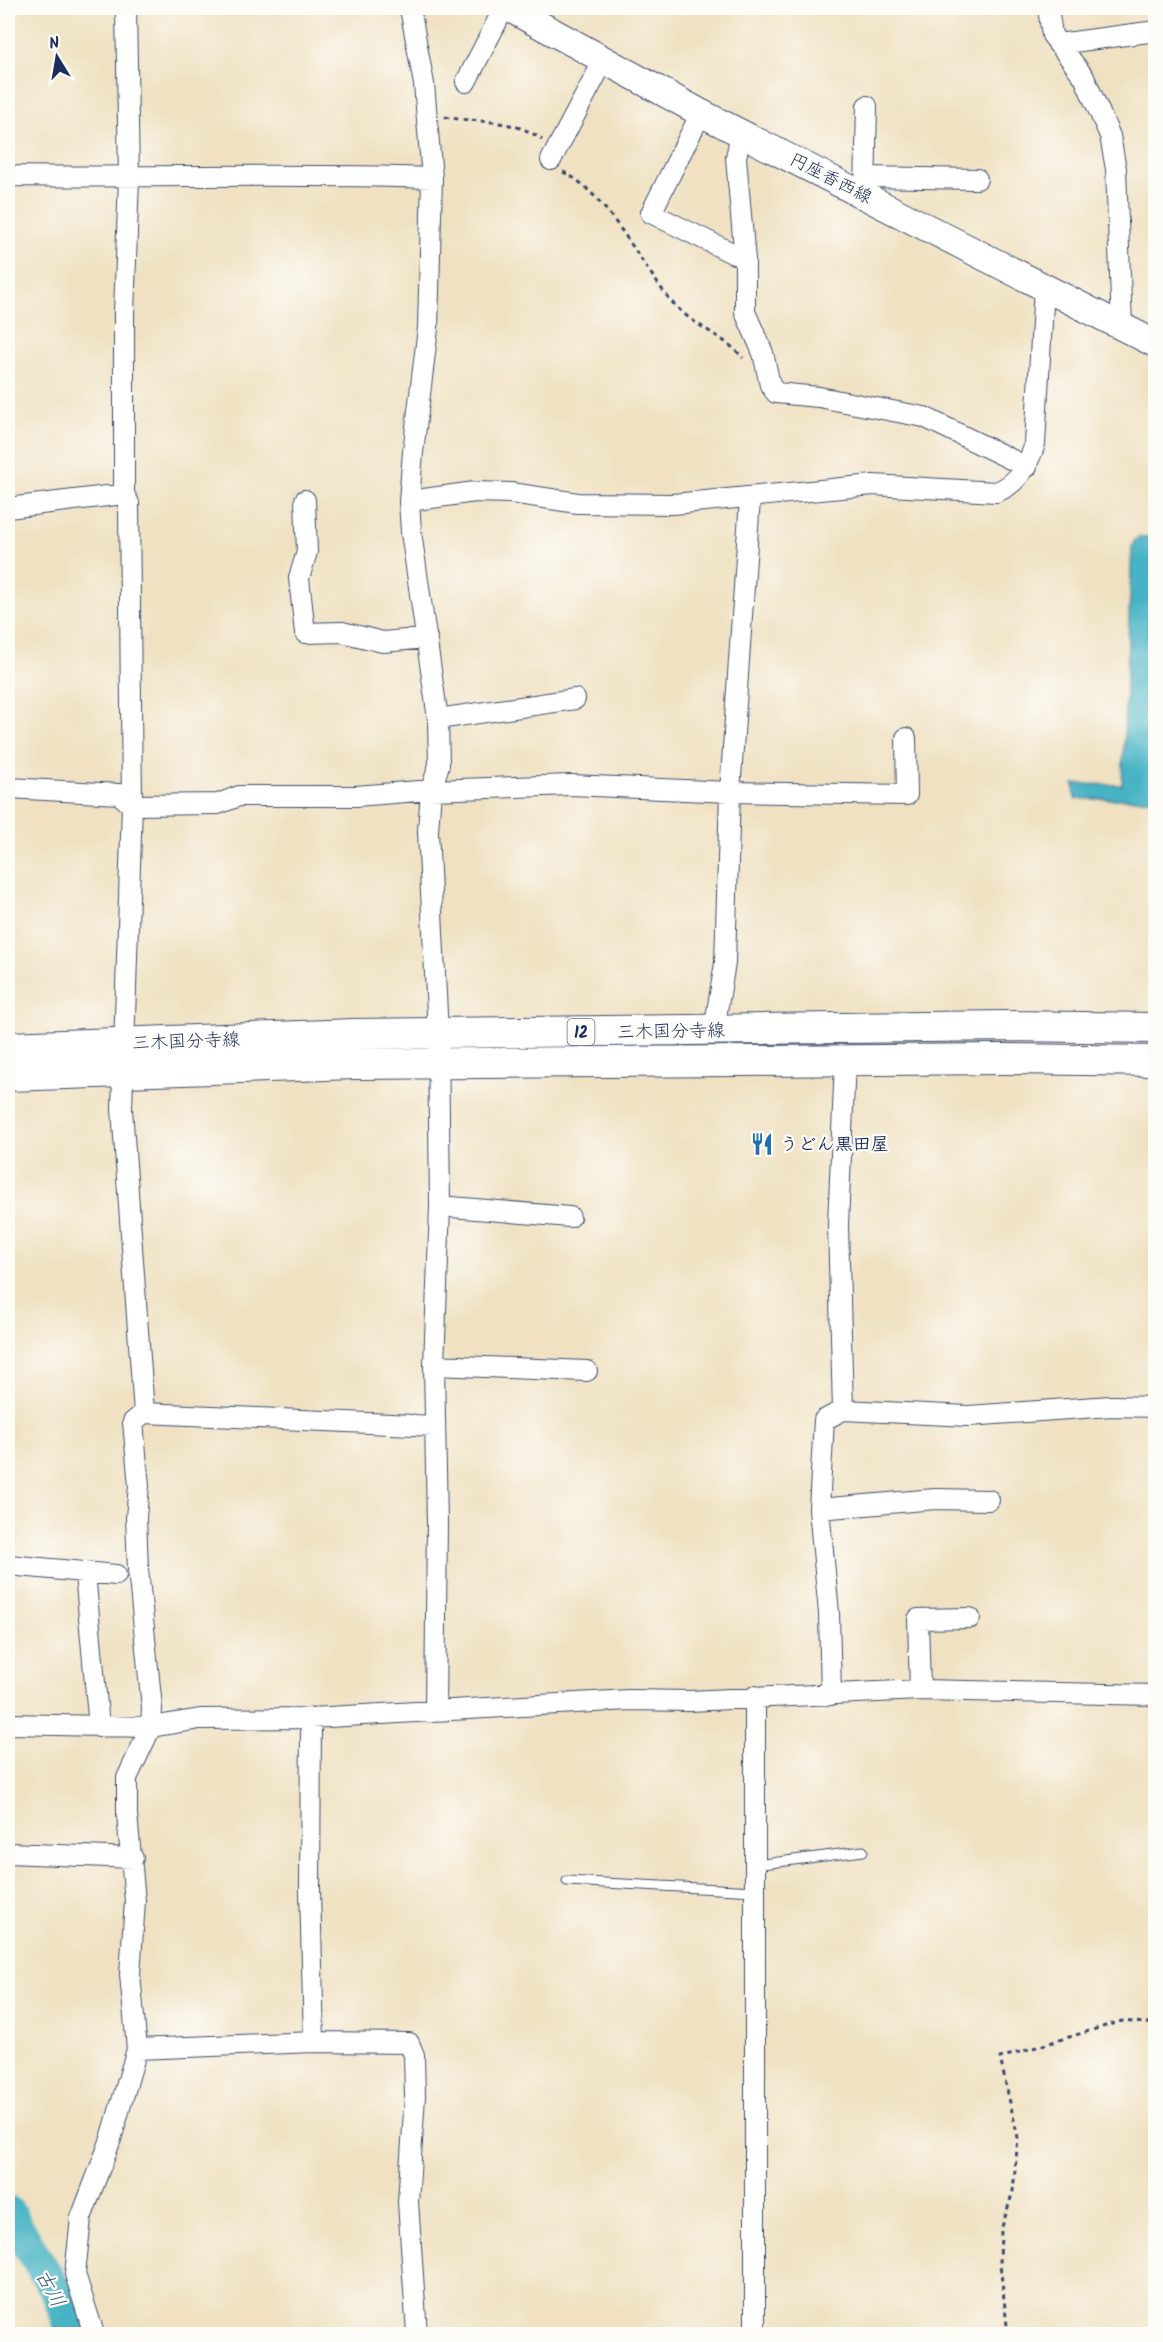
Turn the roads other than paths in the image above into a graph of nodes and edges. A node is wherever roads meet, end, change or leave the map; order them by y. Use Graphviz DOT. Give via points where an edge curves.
graph roads {
  1 [pos="126,8"];
  2 [pos="410,8"];
  3 [pos="504,8"];
  4 [pos="509,8"];
  5 [pos="1048,8"];
  6 [pos="1155,31"];
  7 [pos="1058,44"];
  8 [pos="604,60"];
  9 [pos="466,82"];
  10 [pos="867,106"];
  11 [pos="701,113"];
  12 [pos="741,132"];
  13 [pos="551,160"];
  14 [pos="8,176"];
  15 [pos="129,178"];
  16 [pos="432,178"];
  17 [pos="977,179"];
  18 [pos="865,186"];
  19 [pos="734,254"];
  20 [pos="1044,287"];
  21 [pos="1122,327"];
  22 [pos="1155,344"];
  23 [pos="1027,466"];
  24 [pos="124,494"];
  25 [pos="750,498"];
  26 [pos="305,500"];
  27 [pos="409,501"];
  28 [pos="8,508"];
  29 [pos="427,638"];
  30 [pos="575,699"];
  31 [pos="438,719"];
  32 [pos="906,738"];
  33 [pos="8,788"];
  34 [pos="431,790"];
  35 [pos="730,792"];
  36 [pos="132,805"];
  37 [pos="1155,1028"];
  38 [pos="714,1030"];
  39 [pos="438,1034"];
  40 [pos="8,1047"];
  41 [pos="125,1057"];
  42 [pos="845,1061"];
  43 [pos="1155,1061"];
  44 [pos="438,1064"];
  45 [pos="8,1076"];
  46 [pos="440,1206"];
  47 [pos="570,1217"];
  48 [pos="434,1365"];
  49 [pos="587,1371"];
  50 [pos="1155,1407"];
  51 [pos="843,1410"];
  52 [pos="144,1413"];
  53 [pos="435,1426"];
  54 [pos="989,1500"];
  55 [pos="819,1509"];
  56 [pos="8,1565"];
  57 [pos="85,1573"];
  58 [pos="116,1575"];
  59 [pos="970,1618"];
  60 [pos="920,1690"];
  61 [pos="831,1695"];
  62 [pos="1155,1695"];
  63 [pos="755,1696"];
  64 [pos="435,1712"];
  65 [pos="311,1718"];
  66 [pos="8,1724"];
  67 [pos="99,1727"];
  68 [pos="151,1727"];
  69 [pos="863,1851"];
  70 [pos="8,1853"];
  71 [pos="132,1858"];
  72 [pos="755,1864"];
  73 [pos="567,1881"];
  74 [pos="755,1891"];
  75 [pos="314,2042"];
  76 [pos="137,2049"];
  77 [pos="94,2334"];
  78 [pos="417,2334"];
  79 [pos="755,2334"];
  1 -- 15 [label="street"];
  2 -- 16 [label="street" via="428,114"];
  3 -- 9 [label="street"];
  4 -- 8 [label="main road, 円座香西線"];
  5 -- 7 [label="street" via="1052,35"];
  6 -- 7 [label="street"];
  7 -- 21 [label="street" via="1084,77 1110,136 1116,169"];
  8 -- 11 [label="main road, 円座香西線"];
  8 -- 13 [label="street"];
  10 -- 18 [label="street"];
  11 -- 12 [label="main road, 円座香西線"];
  11 -- 19 [label="street" via="651,213"];
  12 -- 18 [label="main road, 円座香西線"];
  12 -- 23 [label="street" via="736,158 745,260 745,312 776,393 924,417"];
  14 -- 15 [label="street"];
  15 -- 16 [label="street"];
  15 -- 24 [label="street"];
  16 -- 27 [label="street" via="428,328"];
  17 -- 18 [label="street"];
  18 -- 20 [label="main road, 円座香西線"];
  20 -- 21 [label="main road, 円座香西線"];
  20 -- 23 [label="street" via="1035,444"];
  21 -- 22 [label="main road, 円座香西線"];
  23 -- 25 [label="street" via="1008,488 996,492 873,485"];
  24 -- 28 [label="street"];
  24 -- 36 [label="street" via="129,503"];
  25 -- 27 [label="street" via="673,504 578,503 475,492"];
  25 -- 35 [label="street"];
  26 -- 29 [label="street" via="307,552 299,578 305,633 342,632 383,642"];
  27 -- 29 [label="street"];
  29 -- 31 [label="street"];
  30 -- 31 [label="street"];
  31 -- 34 [label="street" via="439,765"];
  32 -- 35 [label="street" via="907,795"];
  33 -- 36 [label="street" via="119,794"];
  34 -- 35 [label="street" via="571,785"];
  34 -- 36 [label="street" via="356,796 240,796 218,804"];
  34 -- 39 [label="street" via="428,831"];
  35 -- 38 [label="street" via="725,963"];
  36 -- 41 [label="street"];
  37 -- 38 [label="main road, 三木国分寺線 / 12"];
  38 -- 39 [label="main road, 三木国分寺線 / 12"];
  39 -- 41 [label="main road, 三木国分寺線 / 12" via="342,1035"];
  39 -- 44 [label="street"];
  40 -- 41 [label="main road, 三木国分寺線 / 12"];
  41 -- 44 [label="main road, 三木国分寺線 / 12"];
  41 -- 45 [label="main road, 三木国分寺線 / 12"];
  41 -- 52 [label="street" via="122,1109"];
  42 -- 43 [label="main road, 三木国分寺線 / 12"];
  42 -- 44 [label="main road, 三木国分寺線 / 12"];
  42 -- 51 [label="street" via="838,1225"];
  44 -- 46 [label="street"];
  46 -- 47 [label="street"];
  46 -- 48 [label="street"];
  48 -- 49 [label="street"];
  48 -- 53 [label="street"];
  50 -- 51 [label="street" via="1111,1406 968,1416"];
  51 -- 55 [label="street" via="824,1420"];
  52 -- 53 [label="street"];
  52 -- 68 [label="street" via="133,1422 139,1486 135,1517"];
  53 -- 64 [label="street"];
  54 -- 55 [label="street" via="935,1499"];
  55 -- 61 [label="street" via="829,1613"];
  56 -- 57 [label="street"];
  57 -- 58 [label="street"];
  57 -- 67 [label="street"];
  59 -- 60 [label="street" via="918,1619"];
  60 -- 61 [label="street"];
  60 -- 62 [label="street"];
  61 -- 63 [label="street"];
  63 -- 64 [label="street"];
  63 -- 72 [label="street"];
  64 -- 65 [label="street"];
  65 -- 68 [label="street" via="201,1719"];
  65 -- 75 [label="street"];
  66 -- 67 [label="street"];
  67 -- 68 [label="street"];
  68 -- 71 [label="street" via="127,1778"];
  69 -- 72 [label="lane"];
  70 -- 71 [label="street"];
  71 -- 76 [label="street" via="135,1901 130,1974"];
  72 -- 74 [label="street"];
  73 -- 74 [label="lane"];
  74 -- 79 [label="street"];
  75 -- 76 [label="street"];
  75 -- 78 [label="street" via="409,2043 414,2055 416,2096 408,2202"];
  76 -- 77 [label="street" via="111,2139 81,2218 75,2274"];
}
